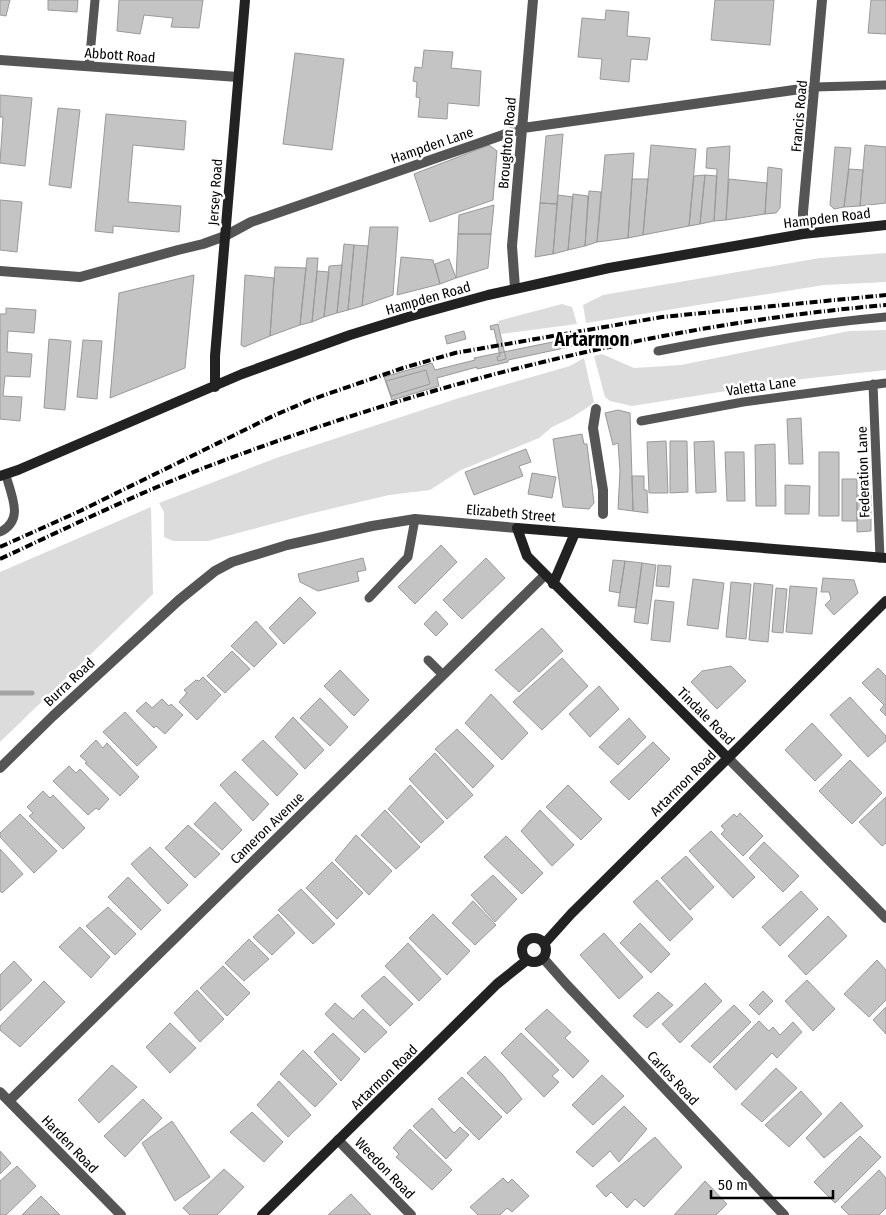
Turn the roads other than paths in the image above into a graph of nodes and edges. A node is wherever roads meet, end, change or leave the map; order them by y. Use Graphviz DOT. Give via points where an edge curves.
graph roads {
  1 [pos="95,0"];
  2 [pos="245,0"];
  3 [pos="533,0"];
  4 [pos="822,0"];
  5 [pos="0,60"];
  6 [pos="89,66"];
  7 [pos="238,77"];
  8 [pos="886,85"];
  9 [pos="815,87"];
  10 [pos="523,128"];
  11 [pos="886,225"];
  12 [pos="803,234"];
  13 [pos="225,236"];
  14 [pos="0,272"];
  15 [pos="516,288"];
  16 [pos="886,317"];
  17 [pos="658,350"];
  18 [pos="886,383"];
  19 [pos="873,384"];
  20 [pos="215,387"];
  21 [pos="596,409"];
  22 [pos="640,421"];
  23 [pos="3,475"];
  24 [pos="603,514"];
  25 [pos="415,519"];
  26 [pos="518,528"];
  27 [pos="0,532"];
  28 [pos="575,533"];
  29 [pos="883,558"];
  30 [pos="545,575"];
  31 [pos="553,584"];
  32 [pos="369,598"];
  33 [pos="886,601"];
  34 [pos="158,619"];
  35 [pos="428,660"];
  36 [pos="443,675"];
  37 [pos="728,758"];
  38 [pos="0,768"];
  39 [pos="886,918"];
  40 [pos="544,944"];
  41 [pos="543,958"];
  42 [pos="527,960"];
  43 [pos="0,1092"];
  44 [pos="9,1101"];
  45 [pos="338,1140"];
  46 [pos="121,1215"];
  47 [pos="262,1215"];
  48 [pos="411,1215"];
  49 [pos="784,1215"];
  1 -- 6 [label="lane"];
  2 -- 7 [label="street, Jersey Road"];
  3 -- 10 [label="street, Broughton Road"];
  4 -- 9 [label="street, Francis Road"];
  5 -- 6 [label="street, Abbott Road"];
  6 -- 7 [label="street, Abbott Road"];
  7 -- 13 [label="street, Jersey Road"];
  8 -- 9 [label="lane, Hampden Lane"];
  9 -- 10 [label="street, Hampden Lane"];
  9 -- 12 [label="street, Francis Road"];
  10 -- 13 [label="street, Hampden Lane" via="251,222"];
  10 -- 15 [label="street, Broughton Road" via="512,246"];
  11 -- 12 [label="street, Hampden Road"];
  12 -- 15 [label="street, Hampden Road"];
  13 -- 14 [label="street, Hampden Lane" via="80,278"];
  13 -- 20 [label="street, Jersey Road"];
  15 -- 20 [label="street, Hampden Road" via="350,335 249,371"];
  16 -- 17 [label="lane"];
  18 -- 19 [label="lane, Valetta Lane"];
  19 -- 22 [label="lane, Valetta Lane" via="743,402"];
  19 -- 29 [label="lane, Federation Lane"];
  20 -- 23 [label="street, Hampden Road"];
  21 -- 24 [label="street" via="593,428 603,490"];
  23 -- 27 [label="lane" via="15,514 13,522"];
  25 -- 26 [label="street, Elizabeth Street"];
  25 -- 32 [label="lane" via="408,557"];
  25 -- 34 [label="street, Elizabeth Street" via="287,545 232,562 196,586"];
  26 -- 28 [label="street, Elizabeth Street"];
  26 -- 30 [label="street, Tindale Road" via="527,556"];
  28 -- 29 [label="street, Elizabeth Street"];
  28 -- 31 [label="street"];
  30 -- 31 [label="street, Tindale Road"];
  30 -- 36 [label="street, Cameron Avenue"];
  31 -- 37 [label="street, Tindale Road"];
  33 -- 37 [label="street, Artarmon Road"];
  34 -- 38 [label="street, Burra Road"];
  35 -- 36 [label="lane"];
  36 -- 44 [label="street, Cameron Avenue"];
  37 -- 39 [label="street, Tindale Road"];
  37 -- 40 [label="street, Artarmon Road"];
  40 -- 41 [label="street"];
  40 -- 42 [label="street" via="534,938 524,943 522,950"];
  41 -- 42 [label="street" via="537,962"];
  41 -- 49 [label="street, Carlos Road"];
  42 -- 45 [label="street, Artarmon Road" via="498,984"];
  43 -- 44 [label="street, Harden Road"];
  44 -- 46 [label="street, Harden Road"];
  45 -- 47 [label="street, Artarmon Road"];
  45 -- 48 [label="street, Weedon Road"];
}
